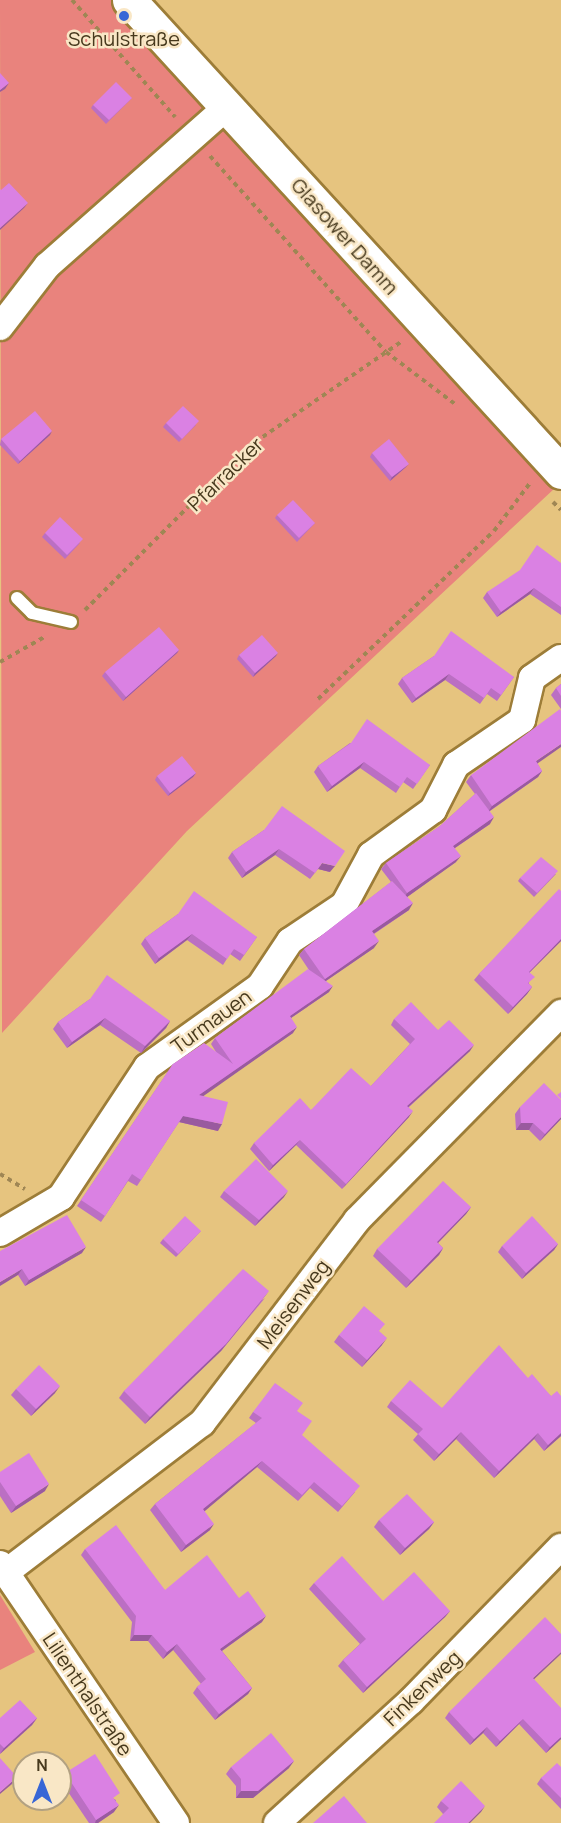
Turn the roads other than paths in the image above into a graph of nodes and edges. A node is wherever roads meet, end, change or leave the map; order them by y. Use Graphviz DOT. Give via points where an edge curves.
graph roads {
  1 [pos="129,0"];
  2 [pos="227,107"];
  3 [pos="0,327"];
  4 [pos="547,476"];
  5 [pos="16,598"];
  6 [pos="71,622"];
  7 [pos="561,658"];
  8 [pos="561,1013"];
  9 [pos="0,1233"];
  10 [pos="561,1547"];
  11 [pos="3,1568"];
  12 [pos="176,1823"];
  13 [pos="276,1823"];
  1 -- 2 [label="street, Glasower Damm"];
  2 -- 3 [label="street" via="47,266"];
  2 -- 4 [label="street, Glasower Damm" via="424,326"];
  5 -- 6 [label="lane" via="32,613"];
  7 -- 9 [label="street, Turmauen" via="531,678 522,720 456,765 433,810 371,855 344,905 290,942 260,986 147,1067 61,1197"];
  8 -- 11 [label="street, Meisenweg" via="357,1220 202,1423"];
  10 -- 13 [label="street, Finkenweg" via="411,1701"];
  11 -- 12 [label="street, Lilienthalstraße"];
}
